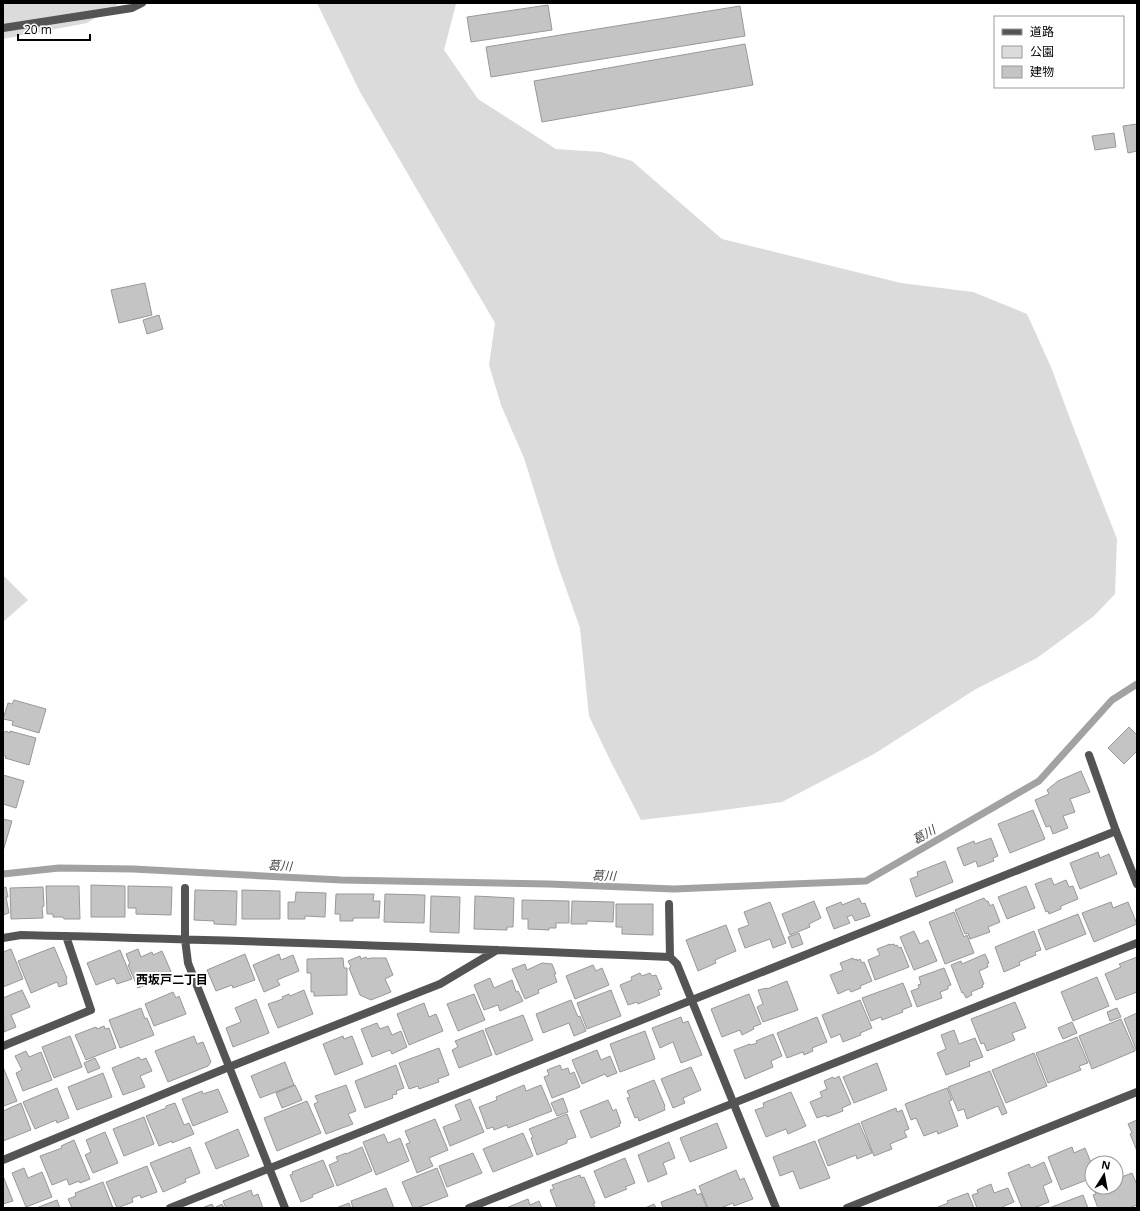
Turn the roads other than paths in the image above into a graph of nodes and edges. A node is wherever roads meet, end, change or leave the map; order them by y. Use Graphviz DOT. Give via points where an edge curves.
graph roads {
  1 [pos="142,3"];
  2 [pos="3,28"];
  3 [pos="1089,755"];
  4 [pos="1116,831"];
  5 [pos="1137,884"];
  6 [pos="185,888"];
  7 [pos="669,904"];
  8 [pos="66,936"];
  9 [pos="3,938"];
  10 [pos="185,939"];
  11 [pos="1137,943"];
  12 [pos="497,950"];
  13 [pos="670,957"];
  14 [pos="692,1000"];
  15 [pos="3,1046"];
  16 [pos="229,1067"];
  17 [pos="1137,1092"];
  18 [pos="734,1103"];
  19 [pos="3,1160"];
  20 [pos="269,1169"];
  21 [pos="170,1208"];
  22 [pos="284,1208"];
  23 [pos="469,1208"];
  24 [pos="776,1208"];
  25 [pos="847,1208"];
  1 -- 2 [label="street" via="132,8"];
  3 -- 4 [label="street"];
  4 -- 5 [label="street"];
  4 -- 14 [label="street"];
  6 -- 10 [label="street"];
  7 -- 13 [label="street"];
  8 -- 9 [label="street" via="21,935"];
  8 -- 10 [label="street"];
  8 -- 15 [label="street" via="91,1010"];
  10 -- 12 [label="street"];
  10 -- 16 [label="street" via="188,963"];
  11 -- 18 [label="street"];
  12 -- 13 [label="street"];
  12 -- 16 [label="street" via="440,984"];
  13 -- 14 [label="street" via="677,964"];
  14 -- 18 [label="street"];
  14 -- 20 [label="street"];
  16 -- 19 [label="street"];
  16 -- 20 [label="street"];
  17 -- 25 [label="street"];
  18 -- 23 [label="street"];
  18 -- 24 [label="street"];
  20 -- 21 [label="street"];
  20 -- 22 [label="street"];
}
